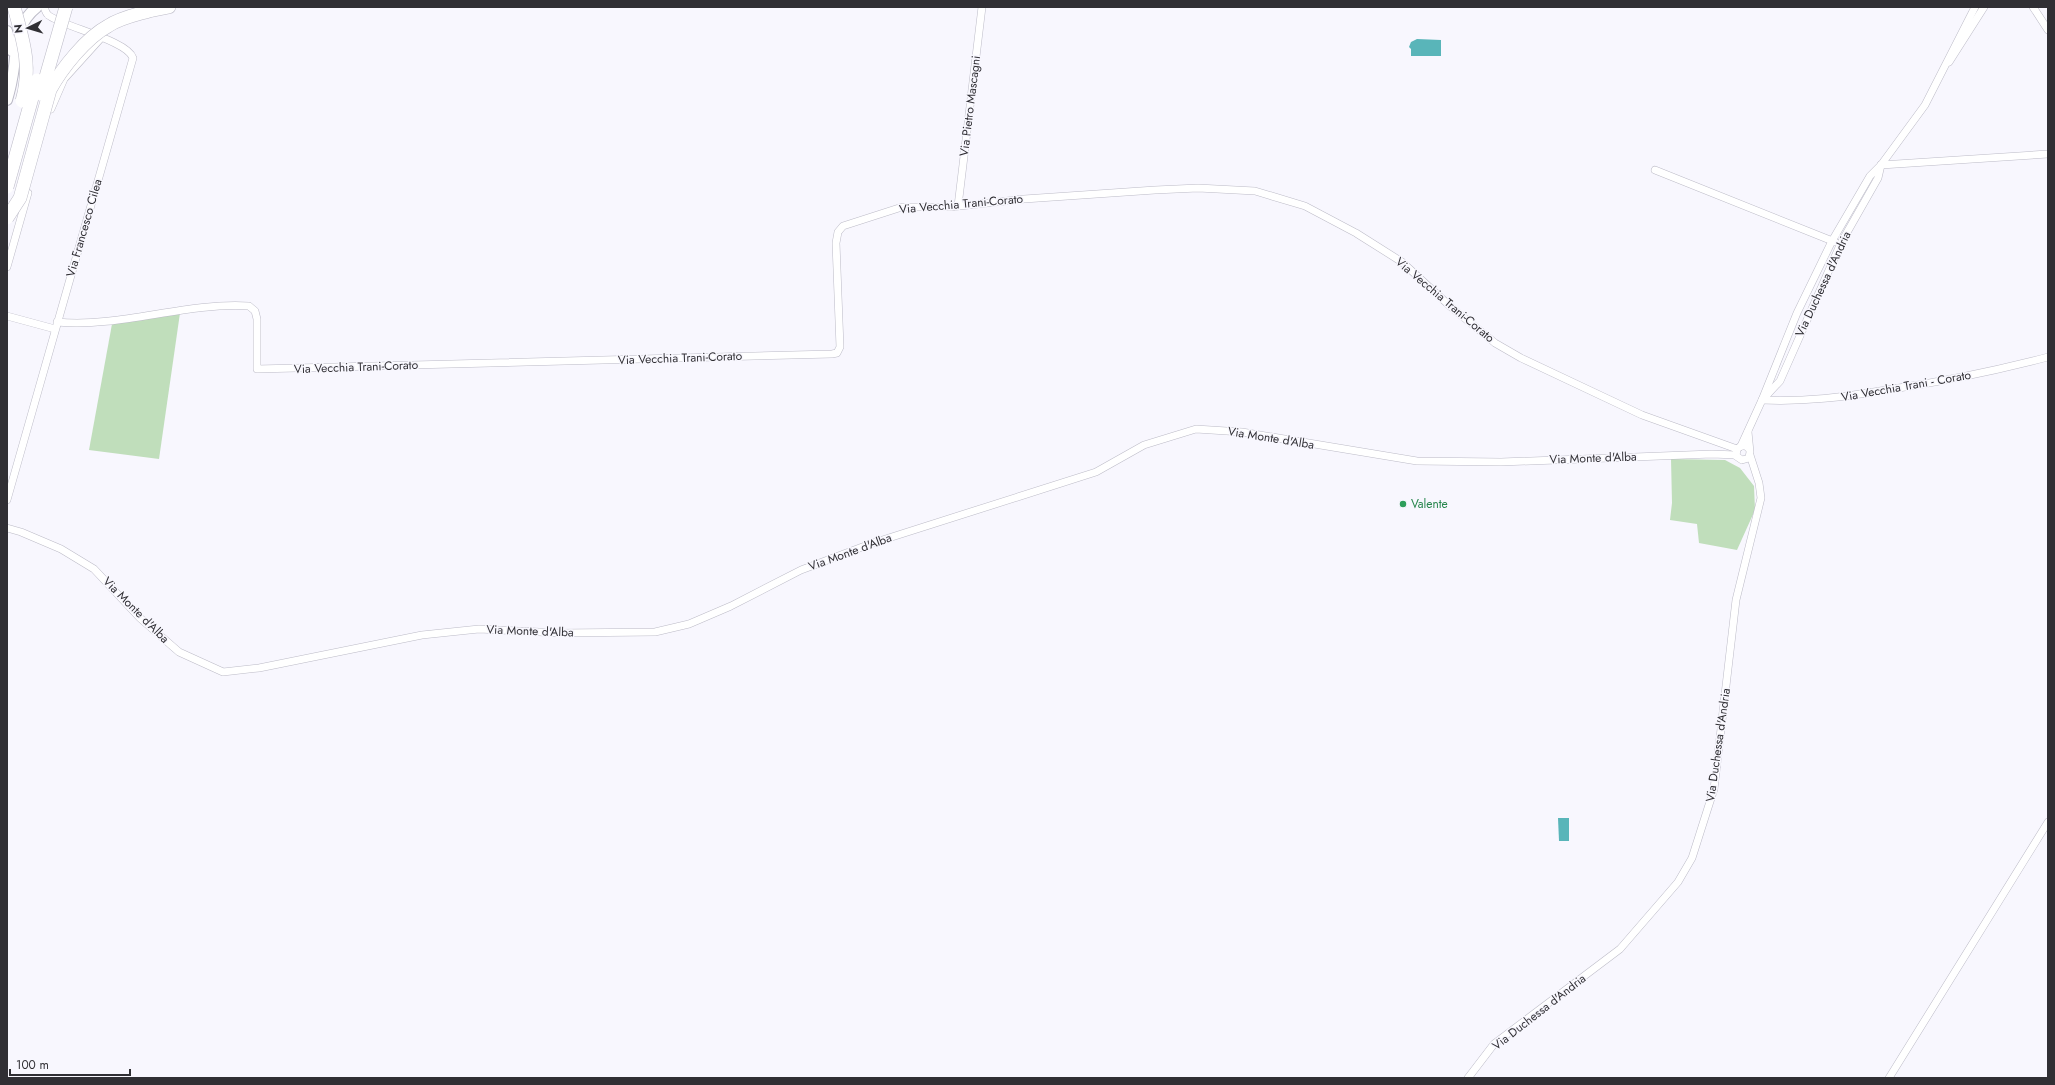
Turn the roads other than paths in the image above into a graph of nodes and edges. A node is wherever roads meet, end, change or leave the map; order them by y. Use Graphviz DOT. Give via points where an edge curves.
graph roads {
  1 [pos="14,7"];
  2 [pos="37,7"];
  3 [pos="44,7"];
  4 [pos="58,7"];
  5 [pos="66,7"];
  6 [pos="169,7"];
  7 [pos="982,7"];
  8 [pos="1975,7"];
  9 [pos="1984,7"];
  10 [pos="2033,7"];
  11 [pos="2048,30"];
  12 [pos="7,31"];
  13 [pos="102,37"];
  14 [pos="14,61"];
  15 [pos="1941,73"];
  16 [pos="8,93"];
  17 [pos="2048,154"];
  18 [pos="7,156"];
  19 [pos="1882,165"];
  20 [pos="1655,170"];
  21 [pos="7,187"];
  22 [pos="958,206"];
  23 [pos="7,215"];
  24 [pos="7,218"];
  25 [pos="1832,241"];
  26 [pos="1840,243"];
  27 [pos="7,267"];
  28 [pos="7,316"];
  29 [pos="56,326"];
  30 [pos="2048,357"];
  31 [pos="1762,400"];
  32 [pos="1748,431"];
  33 [pos="1708,438"];
  34 [pos="1738,450"];
  35 [pos="1750,452"];
  36 [pos="1712,454"];
  37 [pos="1742,460"];
  38 [pos="1759,483"];
  39 [pos="7,500"];
  40 [pos="7,528"];
  41 [pos="2048,822"];
  42 [pos="1468,1078"];
  43 [pos="1889,1078"];
  1 -- 18 [label="highway, bridge" via="27,60 27,85"];
  2 -- 14 [label="street" via="25,18 17,36"];
  3 -- 13 [label="street, Via Francesco Cilea" via="49,16"];
  4 -- 21 [label="highway, bridge"];
  5 -- 23 [label="highway, bridge"];
  6 -- 24 [label="highway, bridge" via="149,11 108,26 90,40 58,74 50,90 20,198"];
  7 -- 22 [label="street, Via Pietro Mascagni"];
  8 -- 15 [label="street, Via Duchessa d'Andria"];
  9 -- 15 [label="street, Via Duchessa d'Andria" via="1956,54"];
  10 -- 11 [label="street"];
  12 -- 14 [label="street"];
  13 -- 27 [label="street" via="58,89"];
  13 -- 29 [label="street, Via Francesco Cilea" via="129,52 133,58"];
  14 -- 16 [label="street" via="13,78"];
  15 -- 19 [label="street, Via Duchessa d'Andria" via="1925,105"];
  17 -- 19 [label="street"];
  19 -- 25 [label="street, Via Duchessa d'Andria" via="1870,176"];
  19 -- 26 [label="street, Via Duchessa d'Andria" via="1878,178"];
  20 -- 25 [label="street"];
  22 -- 29 [label="street, Via Vecchia Trani-Corato" via="902,207 843,226 838,232 836,250 840,347 832,354 257,369 257,319 255,311 249,306 180,310 112,322"];
  22 -- 33 [label="street, Via Vecchia Trani-Corato" via="1032,198 1198,188 1255,191 1305,206 1356,233 1402,262 1496,343 1521,358 1642,415"];
  25 -- 26 [label="street"];
  25 -- 31 [label="street, Via Duchessa d'Andria" via="1797,313"];
  26 -- 31 [label="street, Via Duchessa d'Andria" via="1780,381"];
  28 -- 29 [label="street"];
  29 -- 39 [label="street, Via Francesco Cilea"];
  30 -- 31 [label="street, Via Vecchia Trani - Corato" via="1951,380 1836,398 1796,402"];
  31 -- 32 [label="street, Via Duchessa d'Andria"];
  32 -- 34 [label="street, Via Duchessa d'Andria"];
  32 -- 35 [label="street, Via Duchessa d'Andria"];
  33 -- 34 [label="street, Via Vecchia Trani-Corato"];
  33 -- 36 [label="street"];
  34 -- 35 [label="street" via="1746,446"];
  34 -- 36 [label="street, Via Monte d'Alba"];
  34 -- 37 [label="street"];
  35 -- 37 [label="street" via="1747,460"];
  35 -- 38 [label="street, Via Duchessa d'Andria"];
  36 -- 40 [label="street, Via Monte d'Alba" via="1501,462 1417,460 1242,432 1196,429 1144,445 1096,472 873,543 801,570 731,606 682,626 655,632 560,633 479,629 422,636 259,668 223,672 178,652 140,618 94,569 61,549"];
  37 -- 38 [label="street"];
  38 -- 42 [label="street, Via Duchessa d'Andria" via="1761,498 1758,514 1736,600 1714,789 1692,858 1678,882 1620,949 1494,1044"];
  41 -- 43 [label="street"];
}
